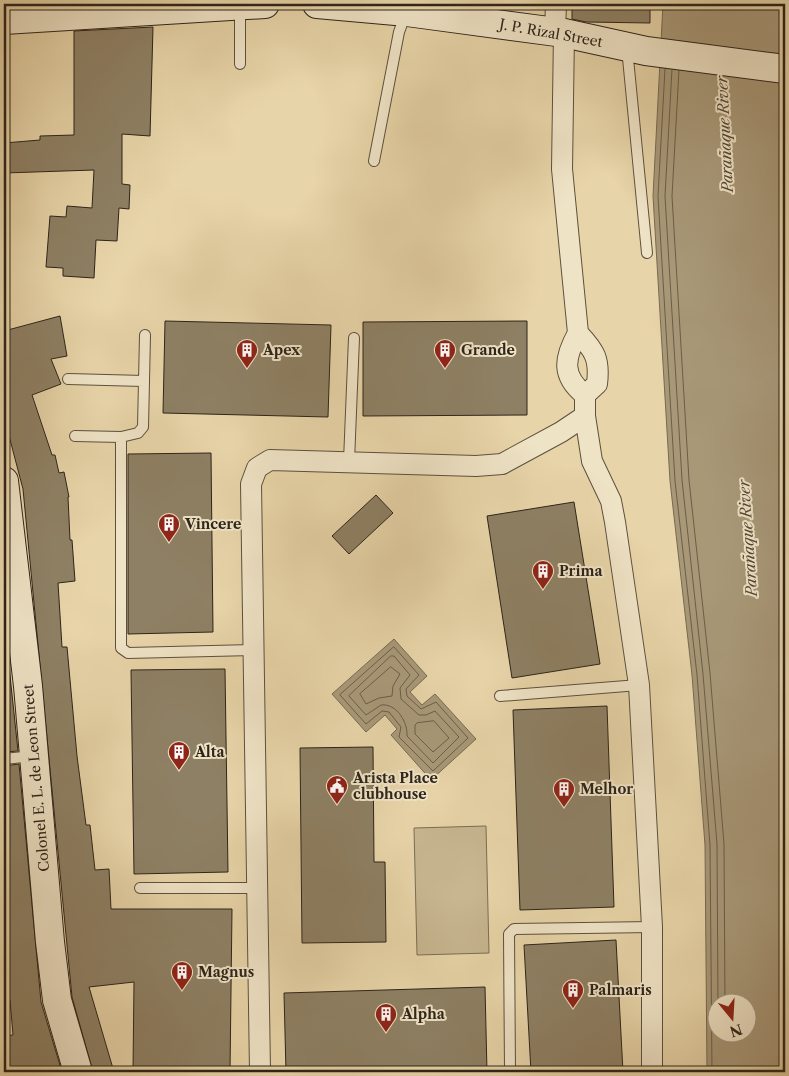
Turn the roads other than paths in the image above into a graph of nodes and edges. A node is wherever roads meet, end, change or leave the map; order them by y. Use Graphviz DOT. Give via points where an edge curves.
graph roads {
  1 [pos="253,4"];
  2 [pos="317,4"];
  3 [pos="556,4"];
  4 [pos="407,8"];
  5 [pos="4,20"];
  6 [pos="560,32"];
  7 [pos="636,49"];
  8 [pos="240,64"];
  9 [pos="785,70"];
  10 [pos="374,161"];
  11 [pos="647,254"];
  12 [pos="578,333"];
  13 [pos="145,334"];
  14 [pos="354,338"];
  15 [pos="68,379"];
  16 [pos="144,381"];
  17 [pos="585,395"];
  18 [pos="585,416"];
  19 [pos="75,436"];
  20 [pos="121,437"];
  21 [pos="349,461"];
  22 [pos="4,482"];
  23 [pos="10,575"];
  24 [pos="253,650"];
  25 [pos="639,685"];
  26 [pos="500,696"];
  27 [pos="33,756"];
  28 [pos="4,759"];
  29 [pos="140,888"];
  30 [pos="256,888"];
  31 [pos="652,927"];
  32 [pos="78,1072"];
  33 [pos="260,1072"];
  34 [pos="510,1072"];
  35 [pos="652,1072"];
  1 -- 5 [label="street"];
  1 -- 8 [label="lane"];
  2 -- 4 [label="street, J. P. Rizal Street"];
  3 -- 6 [label="street"];
  4 -- 6 [label="street, J. P. Rizal Street"];
  4 -- 10 [label="lane" via="399,32"];
  6 -- 7 [label="street, J. P. Rizal Street"];
  6 -- 12 [label="street" via="562,169"];
  7 -- 9 [label="street, J. P. Rizal Street"];
  7 -- 11 [label="lane"];
  12 -- 17 [label="street" via="570,347 566,365 575,387"];
  12 -- 17 [label="street" via="593,349 599,366 597,384"];
  13 -- 16 [label="lane"];
  14 -- 21 [label="lane"];
  15 -- 16 [label="lane"];
  16 -- 20 [label="lane" via="143,427 138,433"];
  17 -- 18 [label="street"];
  18 -- 21 [label="street" via="502,464 476,466"];
  18 -- 25 [label="street" via="592,461 611,501"];
  19 -- 20 [label="lane"];
  20 -- 24 [label="lane" via="121,648 128,653"];
  21 -- 24 [label="street" via="270,460 257,468 251,484"];
  22 -- 23 [label="street, Colonel E. L. de Leon Street"];
  23 -- 27 [label="street, Colonel E. L. de Leon Street"];
  24 -- 30 [label="street"];
  25 -- 26 [label="lane"];
  25 -- 31 [label="street"];
  27 -- 28 [label="lane"];
  27 -- 32 [label="street, Colonel E. L. de Leon Street" via="57,1000"];
  29 -- 30 [label="lane"];
  30 -- 33 [label="street"];
  31 -- 34 [label="lane" via="514,929 509,934"];
  31 -- 35 [label="street"];
}
